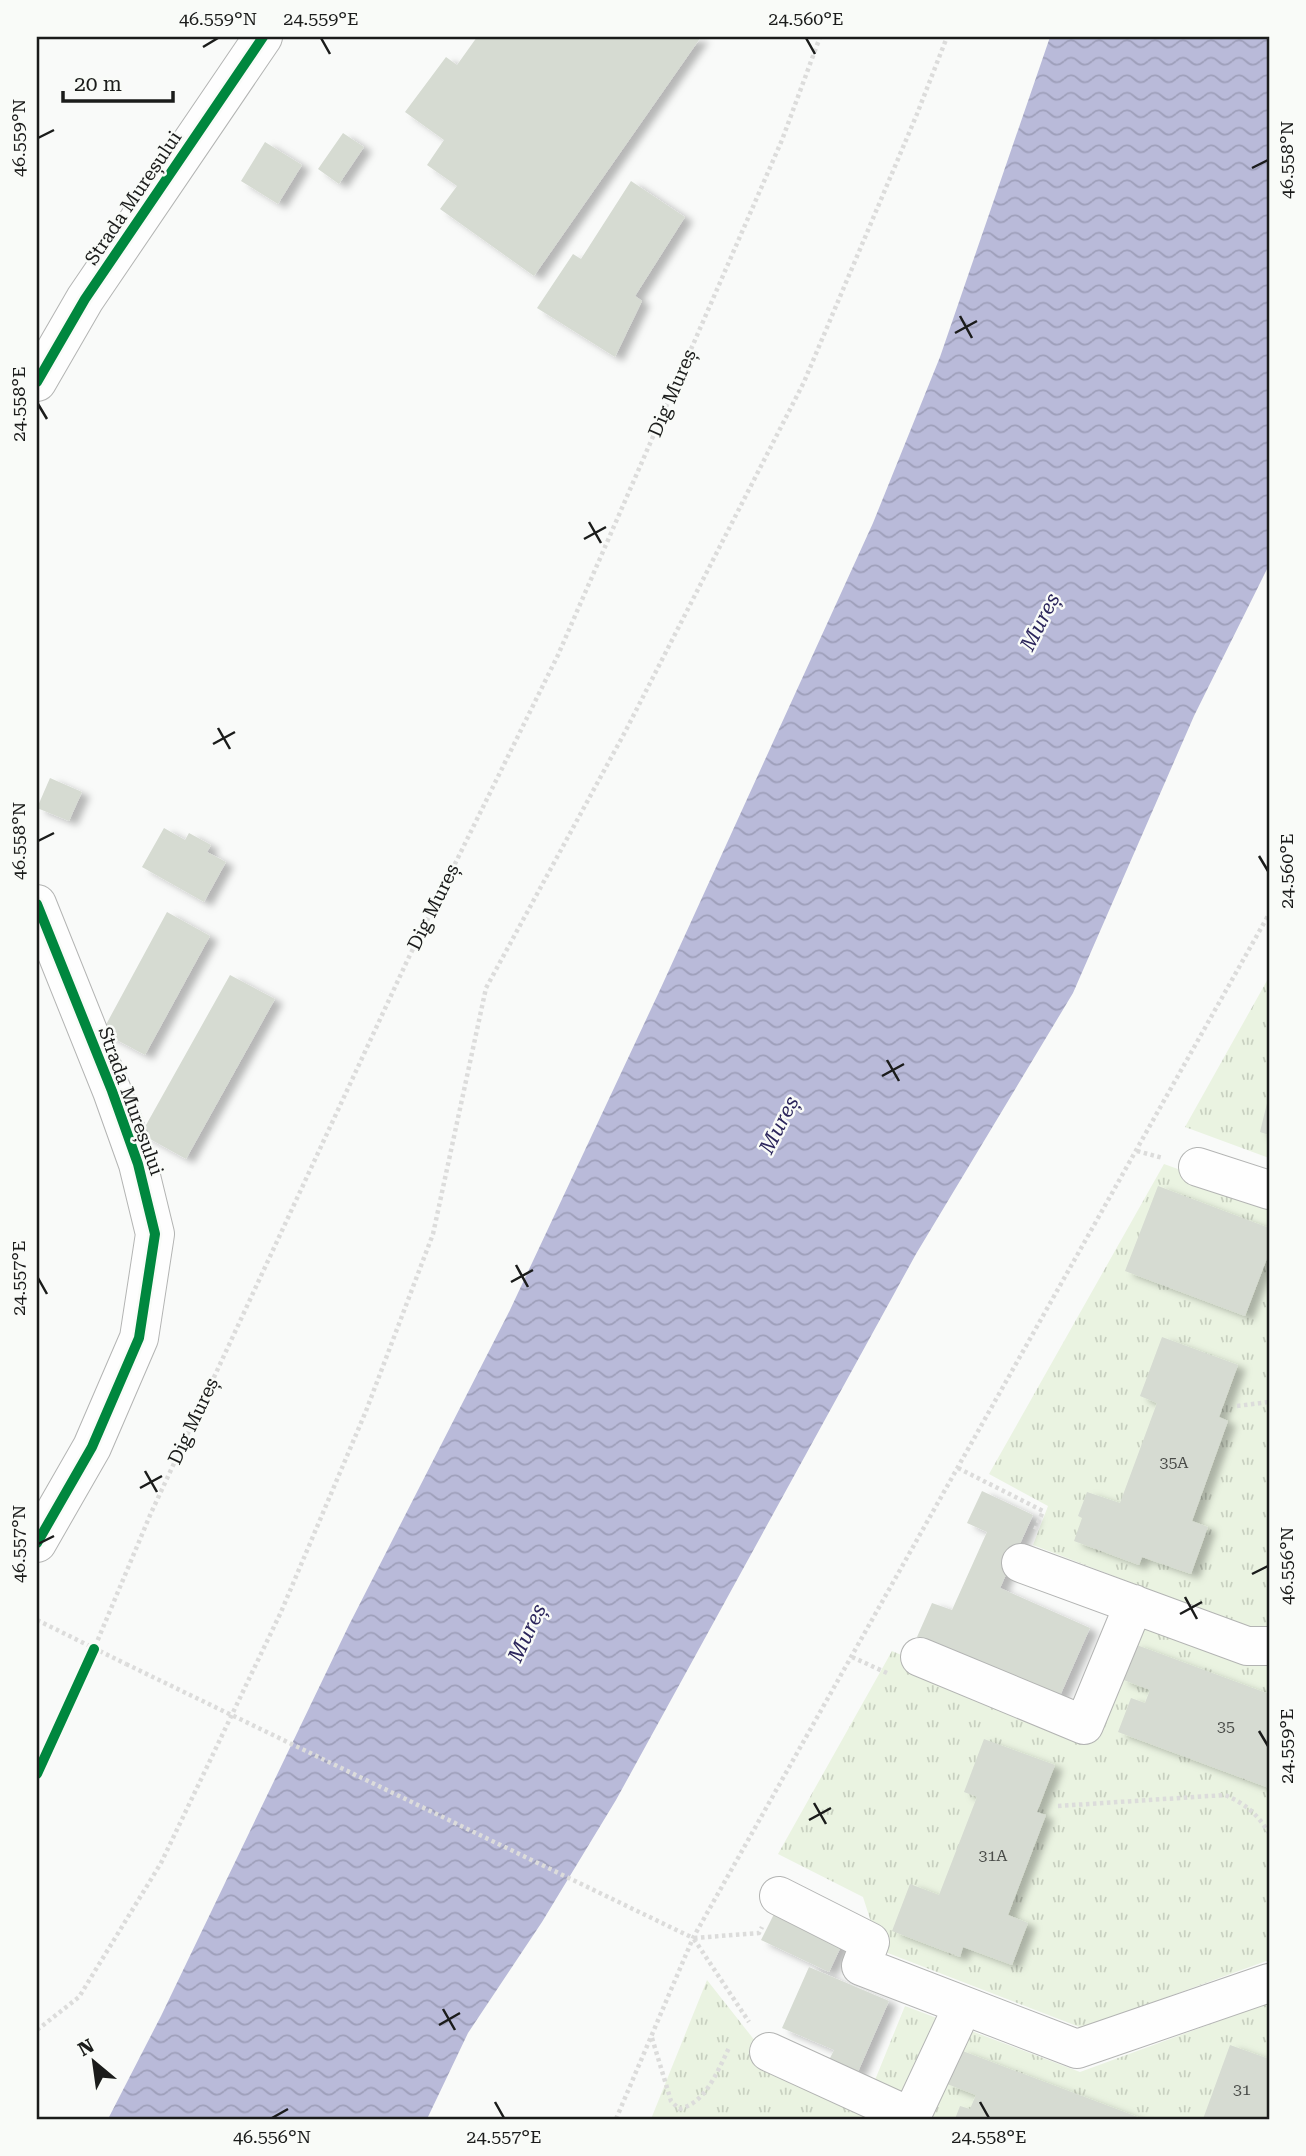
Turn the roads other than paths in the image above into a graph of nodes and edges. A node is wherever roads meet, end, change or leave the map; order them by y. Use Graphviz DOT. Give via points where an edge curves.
graph roads {
  1 [pos="263,37"];
  2 [pos="37,382"];
  3 [pos="37,904"];
  4 [pos="1198,1167"];
  5 [pos="1269,1189"];
  6 [pos="37,1543"];
  7 [pos="1021,1563"];
  8 [pos="1134,1605"];
  9 [pos="1269,1646"];
  10 [pos="908,1667"];
  11 [pos="779,1896"];
  12 [pos="1269,1983"];
  13 [pos="963,2006"];
  14 [pos="769,2052"];
  1 -- 2 [label="street, Strada Mureșului" via="85,299"];
  3 -- 6 [label="street, Strada Mureșului" via="134,1152 155,1234 139,1338 92,1447"];
  4 -- 5 [label="street"];
  7 -- 8 [label="street"];
  8 -- 9 [label="street" via="1247,1646"];
  8 -- 10 [label="street" via="1084,1725"];
  11 -- 13 [label="street" via="870,1942 861,1966"];
  12 -- 13 [label="street" via="1077,2049"];
  13 -- 14 [label="street" via="911,2118"];
}
